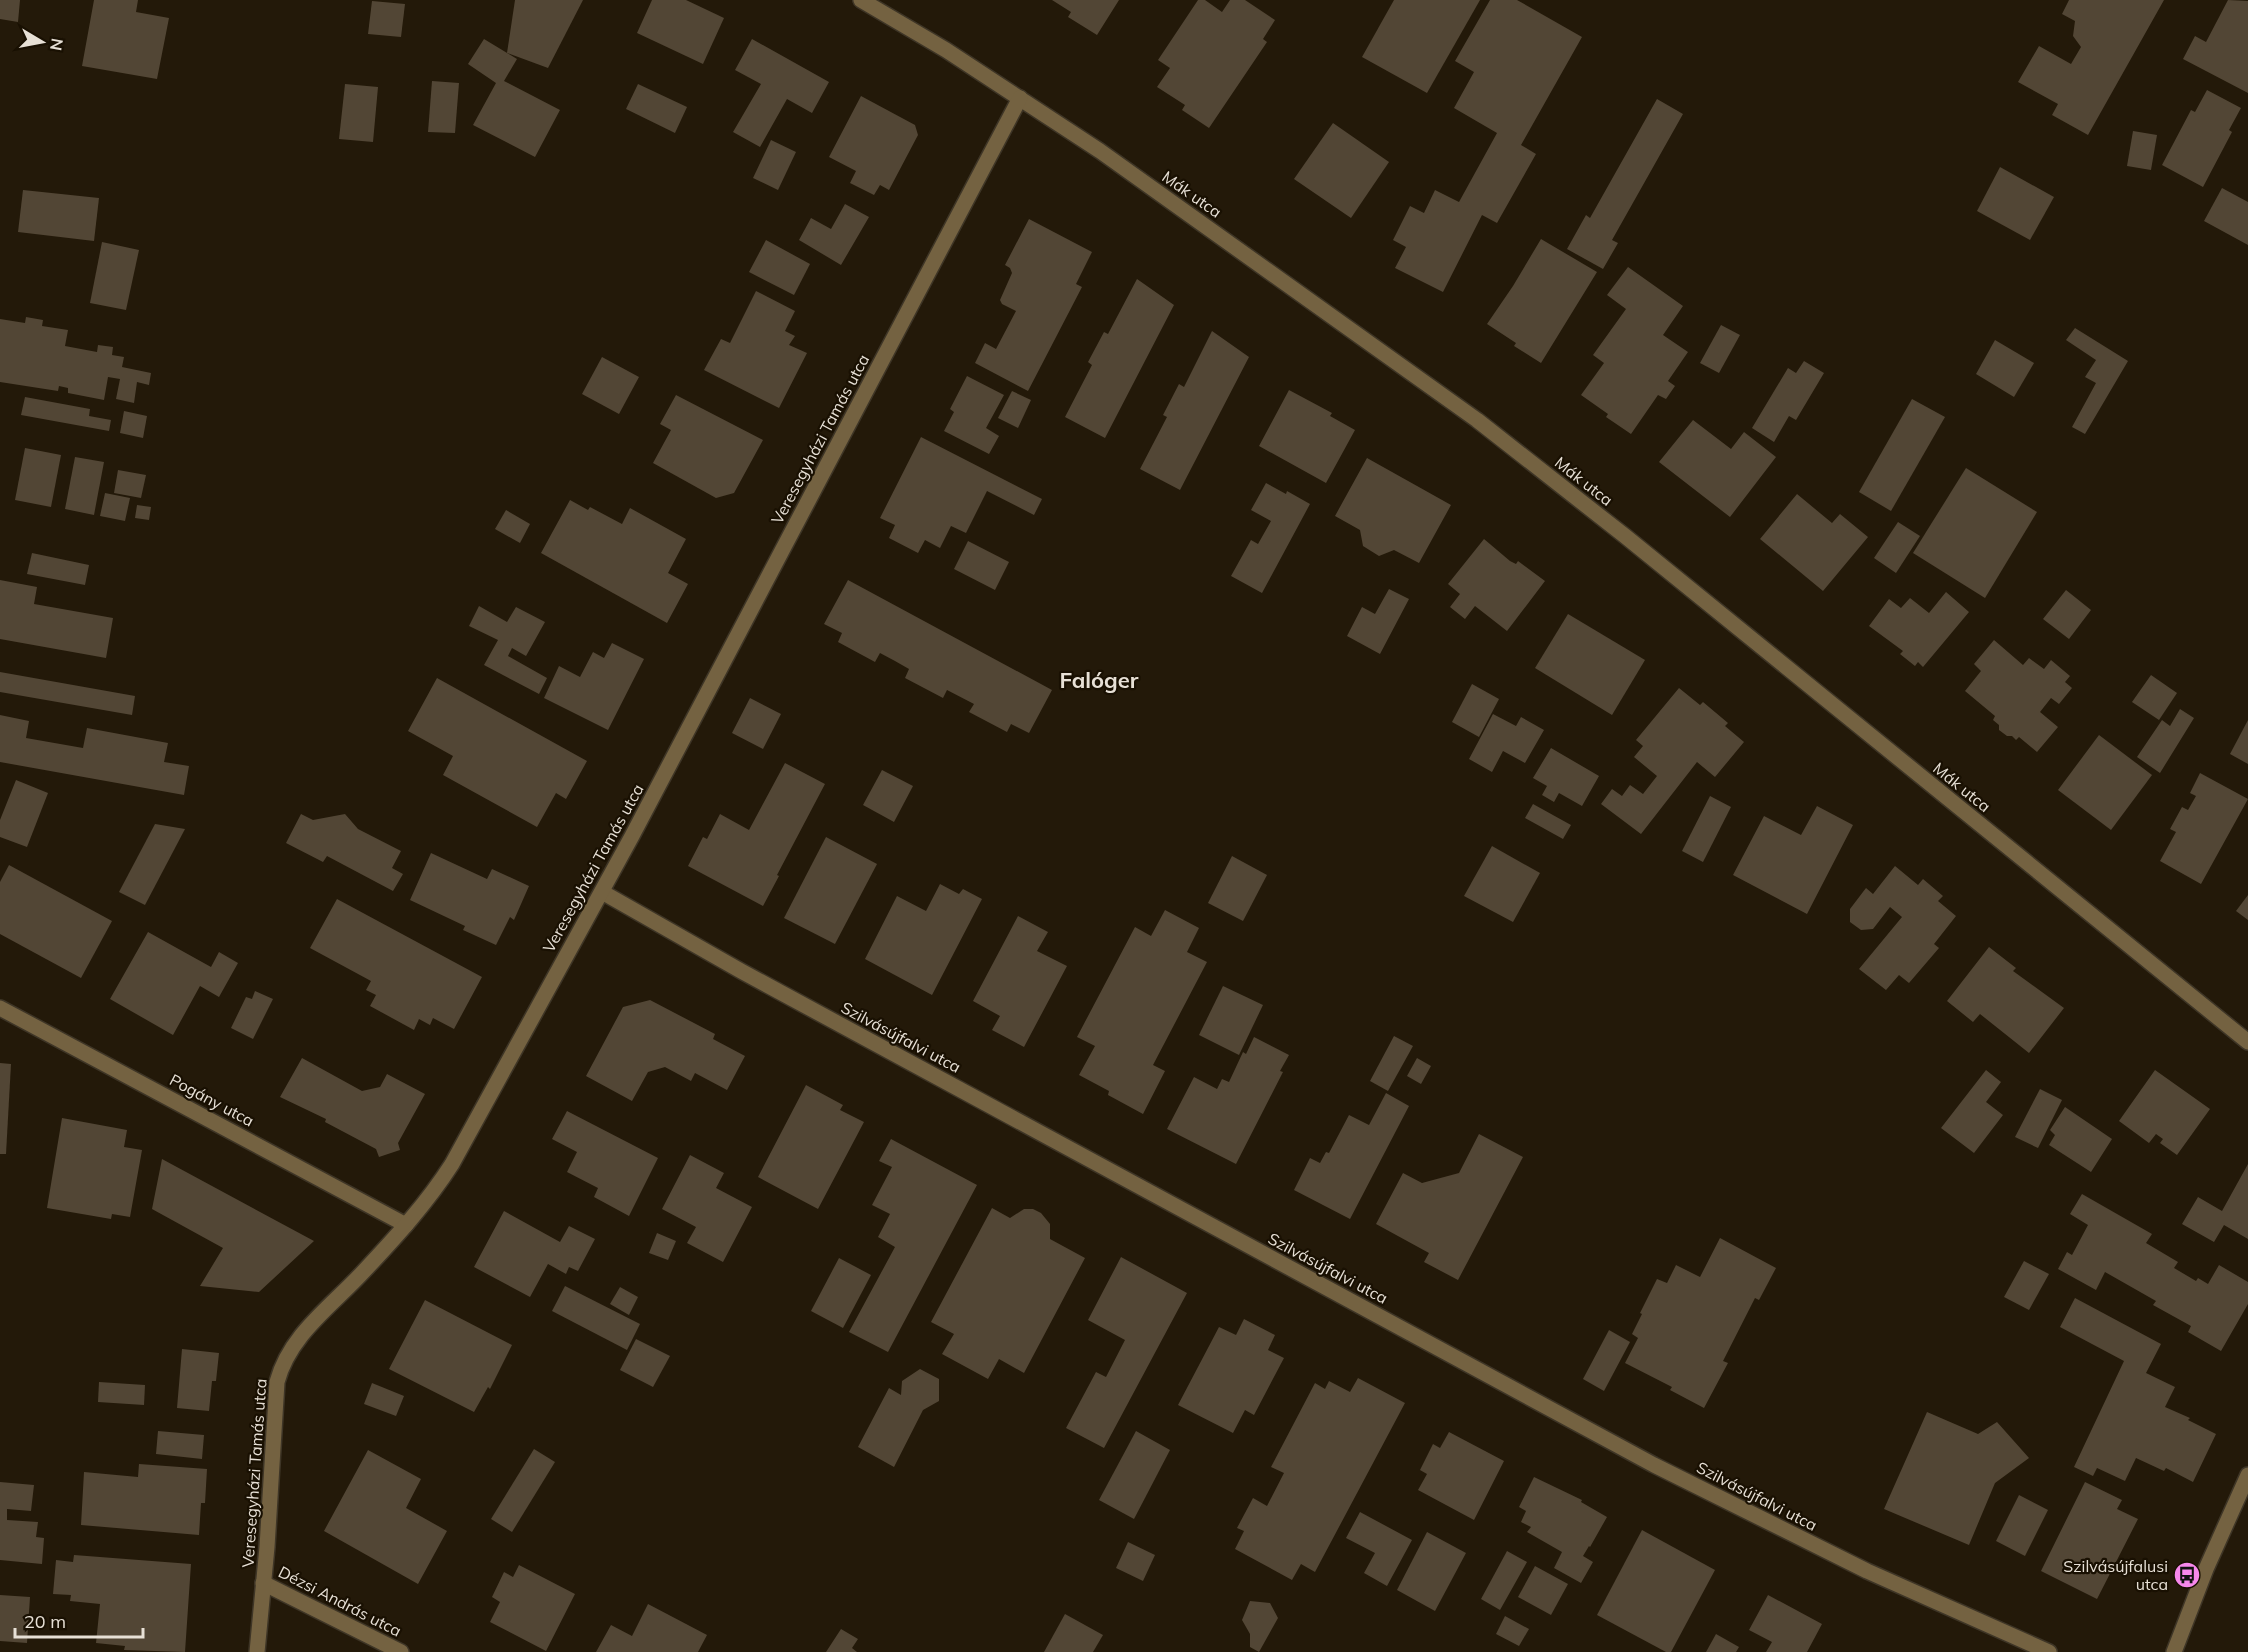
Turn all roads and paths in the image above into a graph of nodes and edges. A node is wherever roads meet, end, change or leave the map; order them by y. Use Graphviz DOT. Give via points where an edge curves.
graph roads {
  1 [pos="861,0"];
  2 [pos="1020,98"];
  3 [pos="602,892"];
  4 [pos="0,1008"];
  5 [pos="2248,1042"];
  6 [pos="406,1225"];
  7 [pos="2248,1475"];
  8 [pos="263,1583"];
  9 [pos="257,1652"];
  10 [pos="401,1652"];
  11 [pos="2049,1652"];
  12 [pos="2174,1652"];
  1 -- 2 [label="street, Mák utca"];
  2 -- 3 [label="street, Veresegyházi Tamás utca"];
  2 -- 5 [label="street, Mák utca" via="1477,420"];
  3 -- 6 [label="street, Veresegyházi Tamás utca" via="452,1164"];
  3 -- 11 [label="street, Szilvásújfalvi utca" via="1654,1465 1867,1571"];
  4 -- 6 [label="street, Pogány utca"];
  6 -- 8 [label="street, Veresegyházi Tamás utca" via="307,1328 281,1365"];
  7 -- 12 [label="street"];
  8 -- 9 [label="street, Veresegyházi Tamás utca"];
  8 -- 10 [label="street, Dézsi András utca"];
}
